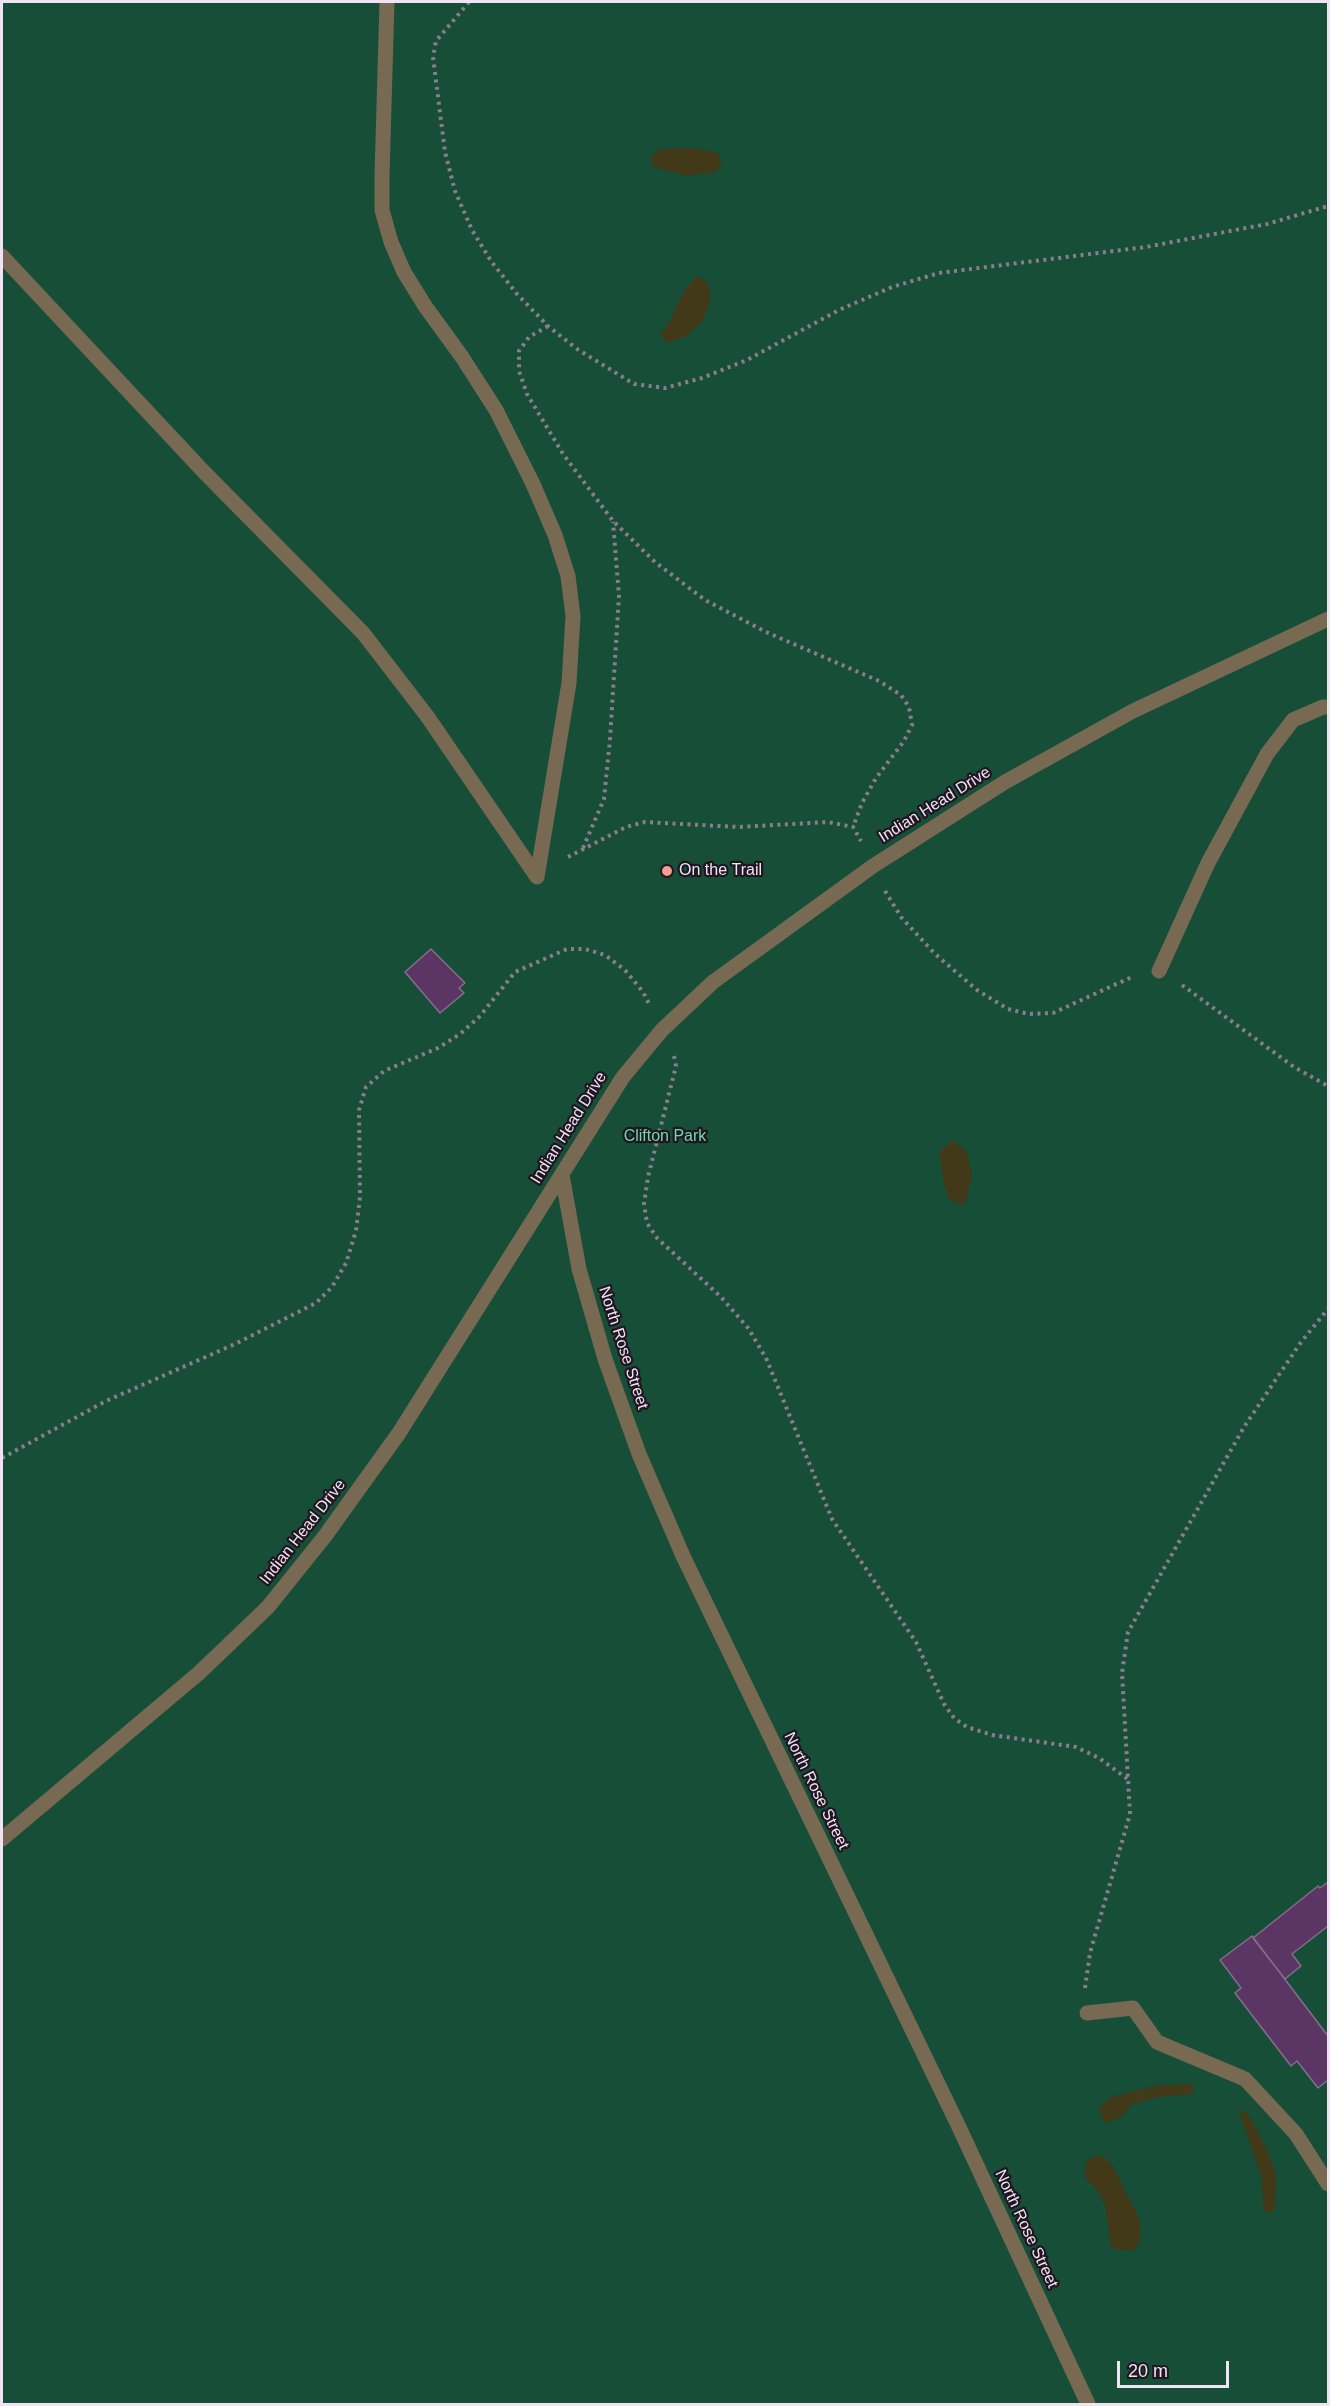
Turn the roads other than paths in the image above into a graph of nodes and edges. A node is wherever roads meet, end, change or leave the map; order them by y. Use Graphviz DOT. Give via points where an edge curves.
graph roads {
  1 [pos="387,2"];
  2 [pos="2,256"];
  3 [pos="1329,619"];
  4 [pos="1329,707"];
  5 [pos="1160,971"];
  6 [pos="562,1175"];
  7 [pos="2,1839"];
  8 [pos="1087,2013"];
  9 [pos="1329,2184"];
  10 [pos="1088,2404"];
  1 -- 2 [label="street" via="382,210 391,242 425,306 496,410 533,484 568,576 573,616 569,683 537,877 427,716 363,633 203,471"];
  3 -- 6 [label="street, Indian Head Drive" via="1134,711 1005,782 873,866 713,982 662,1030 623,1077"];
  4 -- 5 [label="street" via="1293,720 1267,754 1208,863"];
  6 -- 7 [label="street, Indian Head Drive" via="399,1433 268,1607 199,1673"];
  6 -- 10 [label="street, North Rose Street" via="579,1269 605,1359 639,1454 683,1556"];
  8 -- 9 [label="street" via="1133,2008 1157,2042 1245,2079 1296,2134"];
}
